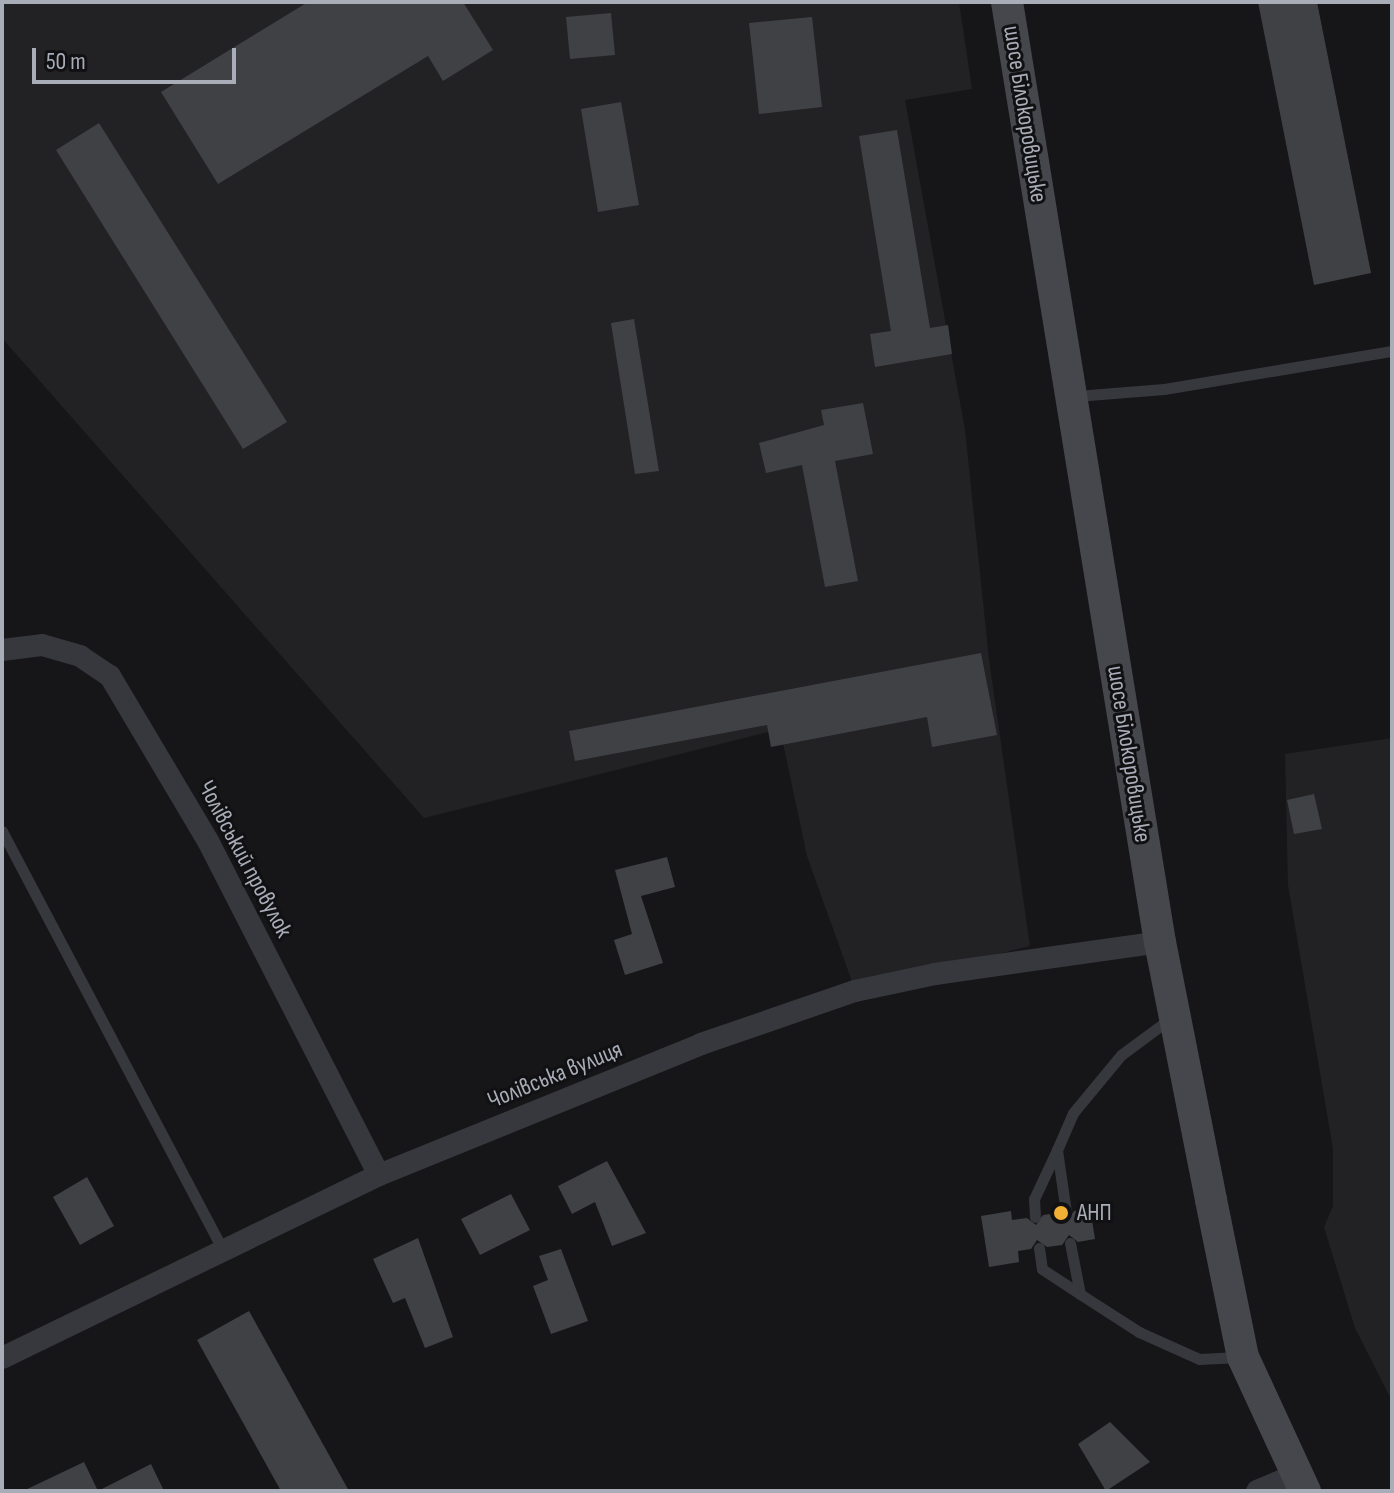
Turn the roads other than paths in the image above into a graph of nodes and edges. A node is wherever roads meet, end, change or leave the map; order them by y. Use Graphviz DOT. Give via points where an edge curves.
graph roads {
  1 [pos="1007,2"];
  2 [pos="1392,351"];
  3 [pos="1071,397"];
  4 [pos="2,650"];
  5 [pos="2,831"];
  6 [pos="1160,942"];
  7 [pos="1175,1015"];
  8 [pos="1057,1150"];
  9 [pos="379,1175"];
  10 [pos="1066,1212"];
  11 [pos="1035,1217"];
  12 [pos="1070,1243"];
  13 [pos="222,1248"];
  14 [pos="1039,1248"];
  15 [pos="1080,1294"];
  16 [pos="1243,1357"];
  17 [pos="2,1358"];
  18 [pos="1301,1482"];
  19 [pos="1257,1491"];
  1 -- 3 [label="main road, шосе Білокоровицьке"];
  2 -- 3 [label="lane" via="1164,389"];
  3 -- 6 [label="main road, шосе Білокоровицьке"];
  4 -- 9 [label="street, Чолівський провулок" via="42,645 80,656 110,676 208,841"];
  5 -- 13 [label="lane"];
  6 -- 7 [label="main road, шосе Білокоровицьке"];
  6 -- 9 [label="street, Чолівська вулиця" via="935,974 855,991 701,1044"];
  7 -- 8 [label="lane" via="1121,1055 1073,1113"];
  7 -- 16 [label="main road, шосе Білокоровицьке"];
  8 -- 10 [label="lane"];
  8 -- 11 [label="lane" via="1034,1199"];
  9 -- 13 [label="street, Чолівська вулиця"];
  12 -- 15 [label="lane"];
  13 -- 17 [label="street, Чолівська вулиця"];
  14 -- 15 [label="lane" via="1042,1269"];
  15 -- 16 [label="lane" via="1139,1332 1199,1359"];
  16 -- 18 [label="main road, шосе Білокоровицьке"];
  18 -- 19 [label="street"];
}
